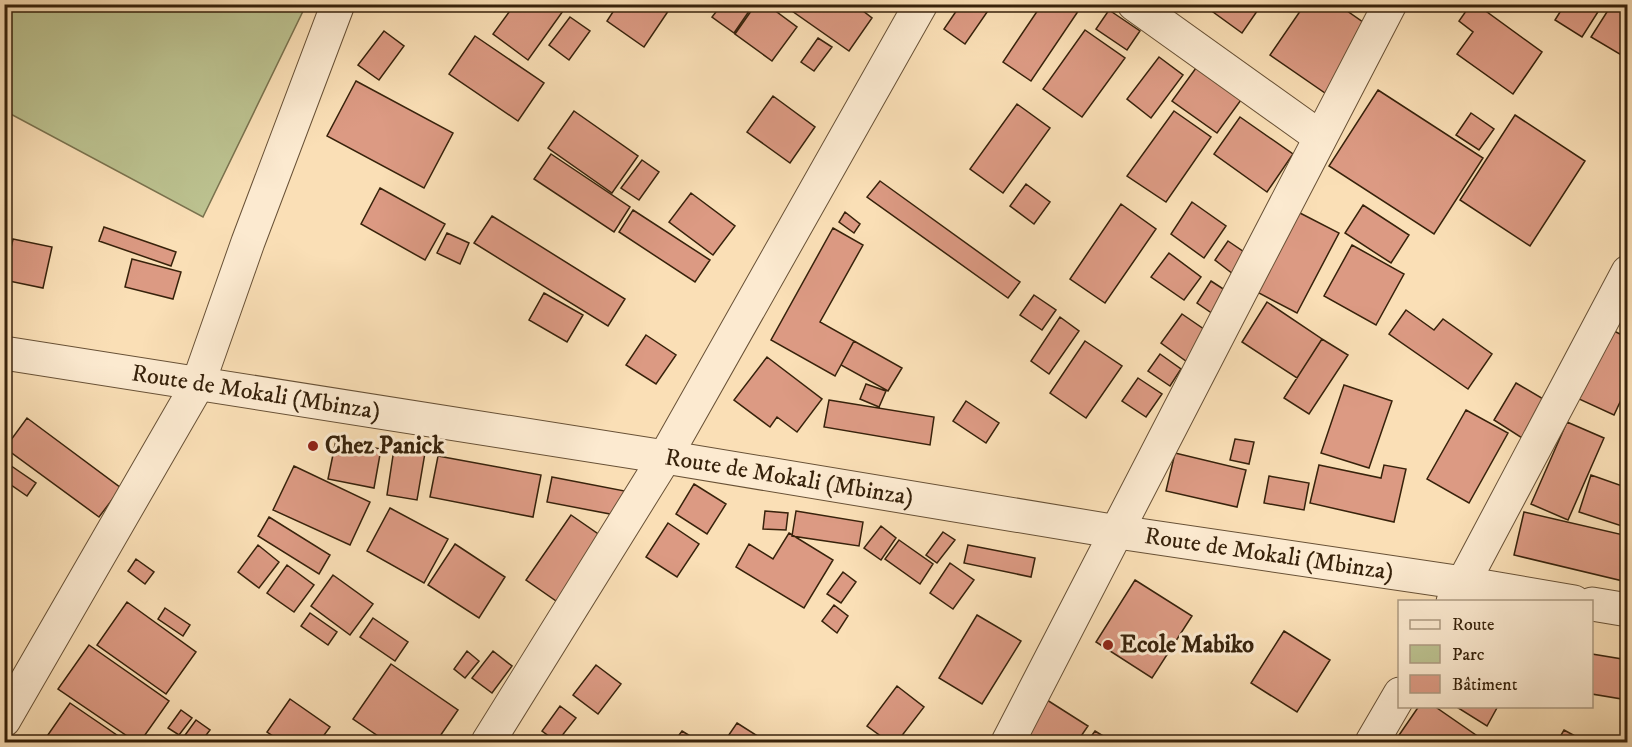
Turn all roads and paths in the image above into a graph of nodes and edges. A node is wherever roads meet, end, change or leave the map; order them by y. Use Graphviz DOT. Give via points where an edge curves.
graph roads {
  1 [pos="338,4"];
  2 [pos="921,4"];
  3 [pos="1134,4"];
  4 [pos="1390,4"];
  5 [pos="1320,137"];
  6 [pos="1628,272"];
  7 [pos="4,353"];
  8 [pos="198,384"];
  9 [pos="665,457"];
  10 [pos="1118,531"];
  11 [pos="1458,592"];
  12 [pos="1551,600"];
  13 [pos="1593,604"];
  14 [pos="1628,610"];
  15 [pos="1398,697"];
  16 [pos="4,720"];
  17 [pos="488,742"];
  18 [pos="1008,742"];
  19 [pos="1372,742"];
  1 -- 8 [label="street"];
  2 -- 9 [label="street"];
  3 -- 5 [label="street"];
  4 -- 5 [label="street"];
  5 -- 10 [label="street"];
  6 -- 11 [label="street"];
  7 -- 8 [label="street, Route de Mokali (Mbinza)"];
  8 -- 9 [label="street, Route de Mokali (Mbinza)"];
  8 -- 16 [label="street"];
  9 -- 10 [label="street, Route de Mokali (Mbinza)"];
  9 -- 17 [label="street"];
  10 -- 11 [label="street, Route de Mokali (Mbinza)"];
  10 -- 18 [label="street"];
  11 -- 12 [label="street, Route de Mokali (Mbinza)"];
  13 -- 14 [label="street"];
  15 -- 19 [label="street"];
}
